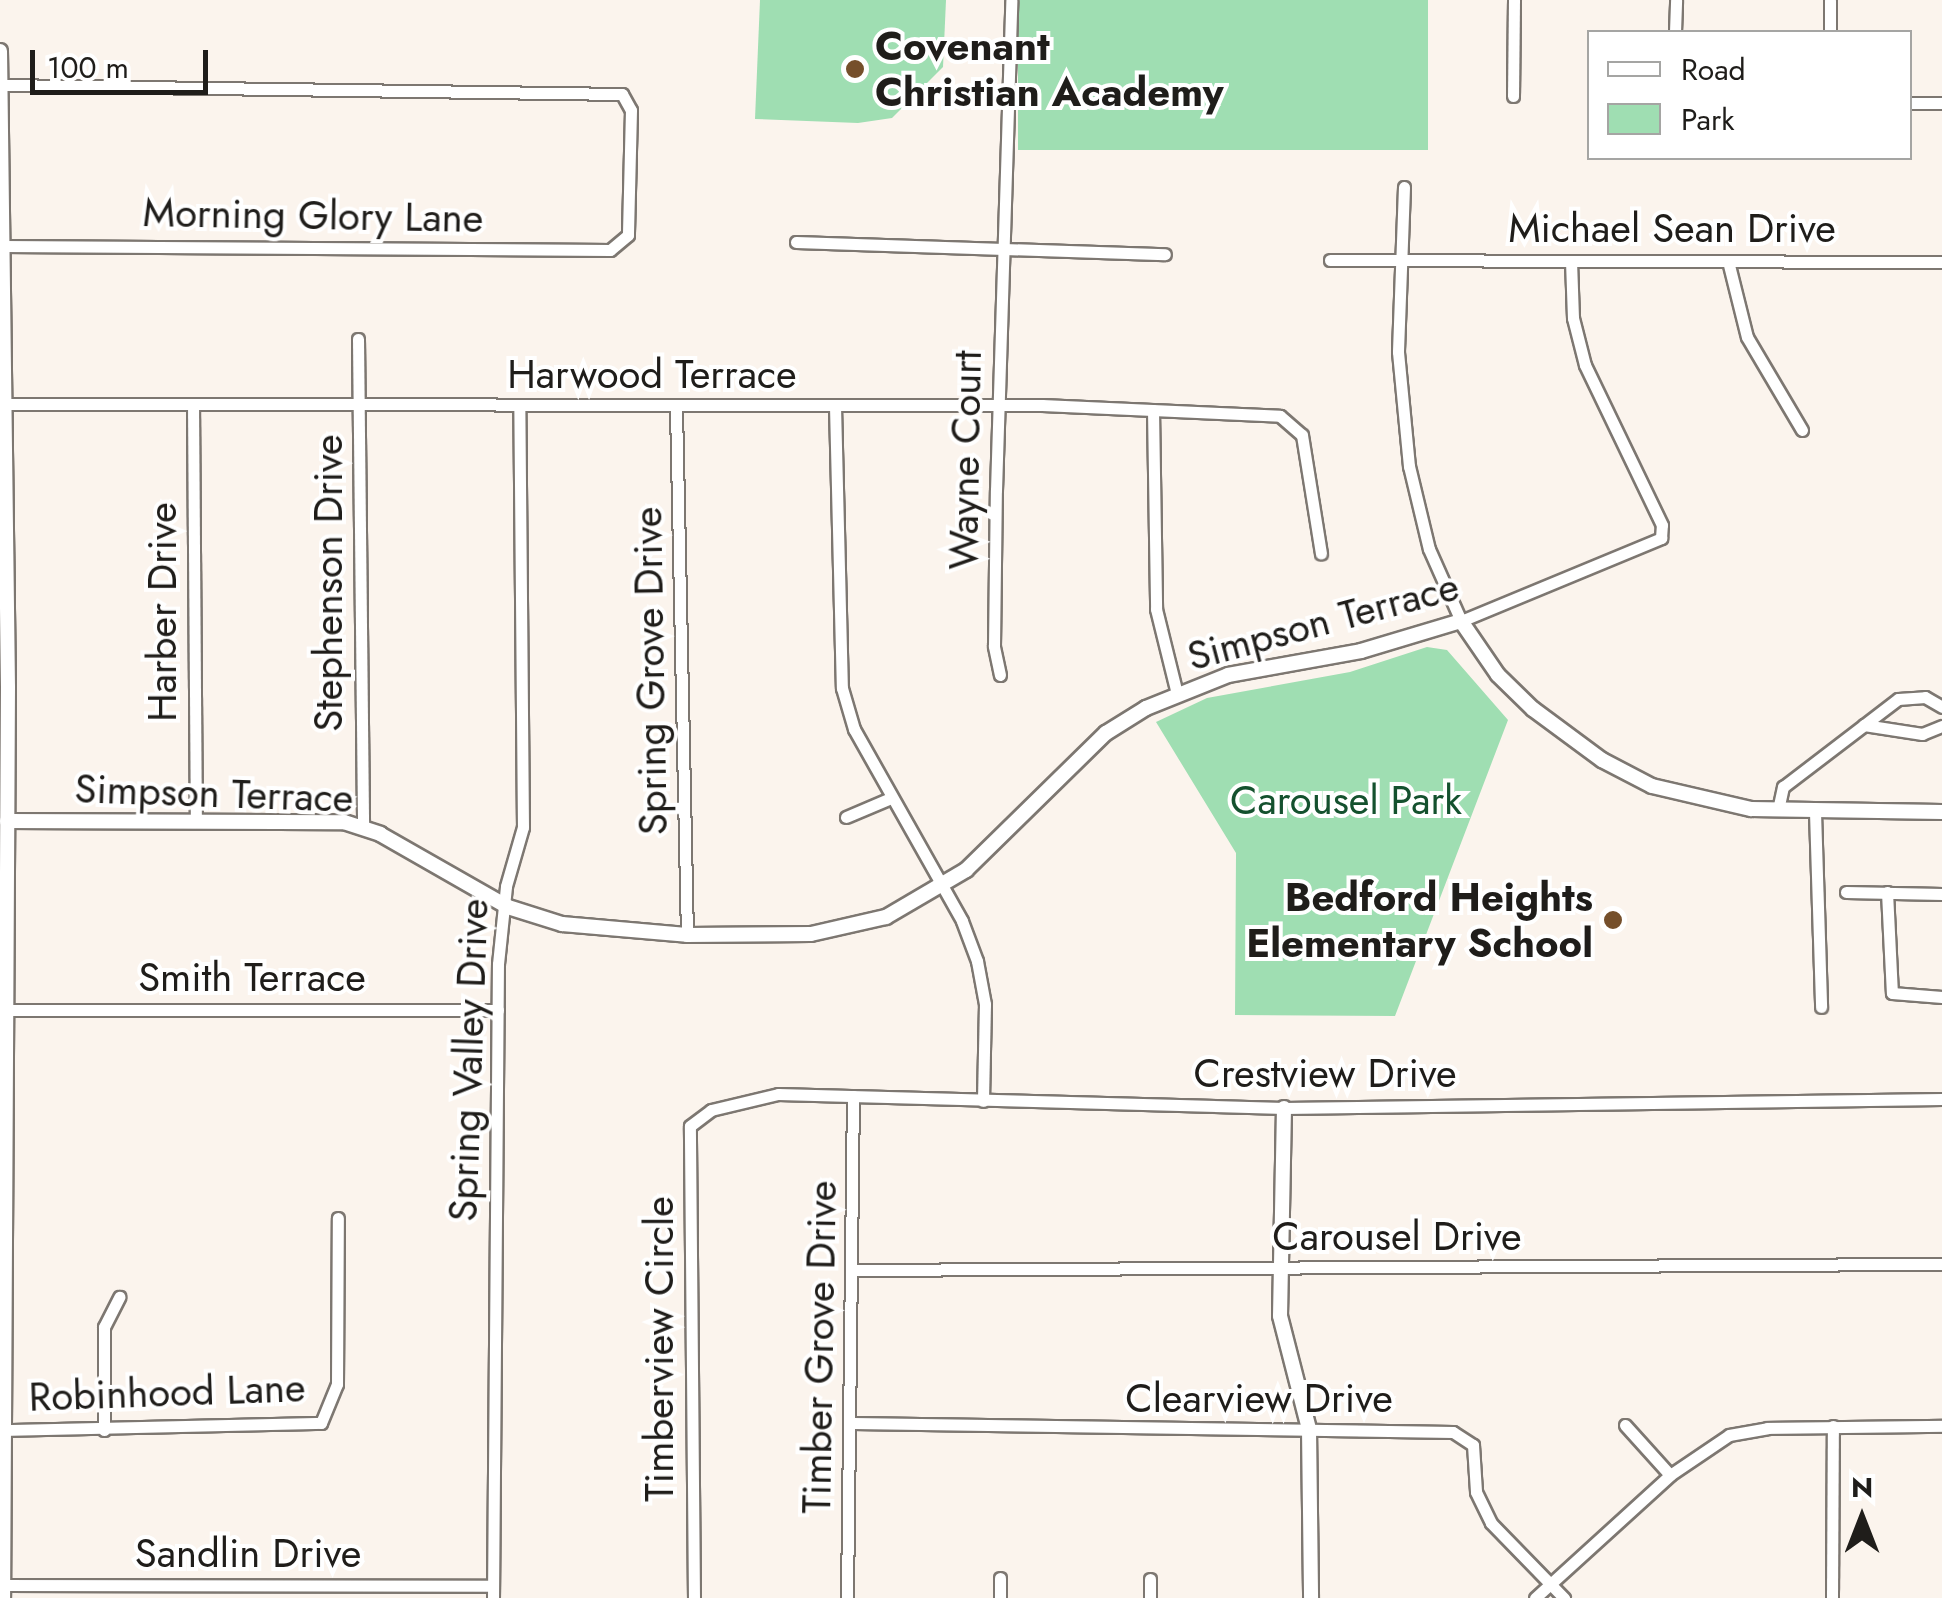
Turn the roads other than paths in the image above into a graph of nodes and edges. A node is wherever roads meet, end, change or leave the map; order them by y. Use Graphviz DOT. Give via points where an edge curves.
graph roads {
  1 [pos="1011,0"];
  2 [pos="1514,0"];
  3 [pos="1676,0"];
  4 [pos="1830,0"];
  5 [pos="1675,30"];
  6 [pos="1830,30"];
  7 [pos="0,52"];
  8 [pos="1,85"];
  9 [pos="1514,96"];
  10 [pos="1912,103"];
  11 [pos="1942,103"];
  12 [pos="1404,187"];
  13 [pos="796,242"];
  14 [pos="1002,245"];
  15 [pos="4,246"];
  16 [pos="1165,254"];
  17 [pos="1330,260"];
  18 [pos="1401,260"];
  19 [pos="1572,260"];
  20 [pos="1728,261"];
  21 [pos="1942,262"];
  22 [pos="358,339"];
  23 [pos="5,404"];
  24 [pos="193,404"];
  25 [pos="998,405"];
  26 [pos="359,406"];
  27 [pos="676,406"];
  28 [pos="835,406"];
  29 [pos="519,407"];
  30 [pos="1154,410"];
  31 [pos="1802,430"];
  32 [pos="3,516"];
  33 [pos="1320,554"];
  34 [pos="1461,621"];
  35 [pos="1000,675"];
  36 [pos="1177,694"];
  37 [pos="1942,707"];
  38 [pos="1864,725"];
  39 [pos="1942,726"];
  40 [pos="892,798"];
  41 [pos="1778,810"];
  42 [pos="1815,812"];
  43 [pos="1942,812"];
  44 [pos="846,817"];
  45 [pos="6,820"];
  46 [pos="196,820"];
  47 [pos="363,827"];
  48 [pos="3,841"];
  49 [pos="3,858"];
  50 [pos="942,885"];
  51 [pos="1846,892"];
  52 [pos="1887,892"];
  53 [pos="1942,894"];
  54 [pos="508,907"];
  55 [pos="687,935"];
  56 [pos="1942,997"];
  57 [pos="1820,1008"];
  58 [pos="6,1010"];
  59 [pos="498,1010"];
  60 [pos="853,1096"];
  61 [pos="1942,1099"];
  62 [pos="983,1101"];
  63 [pos="1284,1108"];
  64 [pos="711,1110"];
  65 [pos="338,1218"];
  66 [pos="1942,1264"];
  67 [pos="1278,1268"];
  68 [pos="853,1270"];
  69 [pos="119,1297"];
  70 [pos="4,1353"];
  71 [pos="853,1423"];
  72 [pos="1625,1425"];
  73 [pos="1833,1426"];
  74 [pos="1942,1426"];
  75 [pos="1309,1429"];
  76 [pos="6,1430"];
  77 [pos="104,1430"];
  78 [pos="1670,1475"];
  79 [pos="1000,1578"];
  80 [pos="1150,1579"];
  81 [pos="1551,1586"];
  82 [pos="3,1591"];
  83 [pos="493,1592"];
  84 [pos="694,1598"];
  85 [pos="846,1598"];
  86 [pos="1000,1598"];
  87 [pos="1150,1598"];
  88 [pos="1312,1598"];
  89 [pos="1535,1598"];
  90 [pos="1564,1598"];
  91 [pos="1832,1598"];
  1 -- 14 [label="street, Wayne Court"];
  2 -- 9 [label="street"];
  3 -- 5 [label="street"];
  4 -- 6 [label="street"];
  7 -- 8 [label="street"];
  8 -- 15 [label="street"];
  8 -- 15 [label="street, Morning Glory Lane" via="622,94 630,100 630,215 621,245 610,250"];
  10 -- 11 [label="street"];
  12 -- 18 [label="street"];
  13 -- 14 [label="street"];
  14 -- 16 [label="street"];
  14 -- 25 [label="street, Wayne Court"];
  15 -- 23 [label="street"];
  17 -- 18 [label="street, Michael Sean Drive"];
  18 -- 19 [label="street, Michael Sean Drive"];
  18 -- 34 [label="street" via="1399,366 1409,466 1429,549"];
  19 -- 20 [label="street, Michael Sean Drive"];
  19 -- 34 [label="street, Simpson Terrace" via="1573,318 1585,365 1662,531 1654,544"];
  20 -- 21 [label="street, Michael Sean Drive"];
  20 -- 31 [label="street" via="1747,337"];
  22 -- 26 [label="street, Stephenson Drive"];
  23 -- 24 [label="street, Harwood Terrace"];
  23 -- 32 [label="street"];
  24 -- 26 [label="street, Harwood Terrace"];
  24 -- 46 [label="street, Harber Drive"];
  25 -- 28 [label="street, Harwood Terrace"];
  25 -- 30 [label="street, Harwood Terrace"];
  25 -- 35 [label="street, Wayne Court" via="994,646"];
  26 -- 29 [label="street, Harwood Terrace"];
  26 -- 47 [label="street, Stephenson Drive"];
  27 -- 28 [label="street, Harwood Terrace"];
  27 -- 29 [label="street, Harwood Terrace"];
  27 -- 55 [label="street, Spring Grove Drive"];
  28 -- 40 [label="street" via="842,688 854,728"];
  29 -- 54 [label="street, Spring Valley Drive" via="523,827 506,886"];
  30 -- 33 [label="street, Harwood Terrace" via="1280,416 1296,425 1309,464"];
  30 -- 36 [label="street" via="1156,608"];
  32 -- 45 [label="street"];
  34 -- 36 [label="street, Simpson Terrace" via="1361,650 1228,675"];
  34 -- 41 [label="street" via="1498,675 1533,709 1623,773 1701,802"];
  36 -- 50 [label="street, Simpson Terrace" via="1106,733 966,870"];
  37 -- 38 [label="street" via="1925,698 1898,699"];
  38 -- 39 [label="street" via="1922,734"];
  38 -- 41 [label="street" via="1783,787"];
  40 -- 44 [label="street"];
  40 -- 50 [label="street"];
  41 -- 42 [label="street"];
  42 -- 43 [label="street"];
  42 -- 57 [label="street"];
  45 -- 46 [label="street, Simpson Terrace"];
  45 -- 48 [label="street"];
  46 -- 47 [label="street, Simpson Terrace"];
  47 -- 54 [label="street, Simpson Terrace"];
  48 -- 49 [label="street"];
  49 -- 58 [label="street"];
  50 -- 55 [label="street, Simpson Terrace" via="886,917 836,930"];
  50 -- 62 [label="street" via="977,961 986,1004"];
  51 -- 52 [label="street"];
  52 -- 53 [label="street"];
  52 -- 56 [label="street" via="1892,992"];
  54 -- 55 [label="street, Simpson Terrace" via="594,930"];
  54 -- 59 [label="street, Spring Valley Drive"];
  58 -- 59 [label="street, Smith Terrace"];
  58 -- 70 [label="street"];
  59 -- 83 [label="street, Spring Valley Drive"];
  60 -- 62 [label="street, Crestview Drive"];
  60 -- 64 [label="street, Crestview Drive" via="748,1097"];
  60 -- 68 [label="street, Timber Grove Drive"];
  61 -- 63 [label="street, Crestview Drive"];
  62 -- 63 [label="street, Crestview Drive"];
  63 -- 67 [label="street"];
  64 -- 84 [label="street, Timberview Circle" via="690,1126"];
  65 -- 77 [label="street, Robinhood Lane" via="337,1384 329,1415 297,1428"];
  66 -- 67 [label="street, Carousel Drive"];
  67 -- 68 [label="street, Carousel Drive"];
  67 -- 75 [label="street" via="1280,1316"];
  68 -- 71 [label="street, Timber Grove Drive"];
  69 -- 77 [label="street" via="104,1327"];
  70 -- 76 [label="street"];
  71 -- 75 [label="street, Clearview Drive"];
  71 -- 85 [label="street, Timber Grove Drive"];
  72 -- 78 [label="street"];
  73 -- 74 [label="street"];
  73 -- 78 [label="street" via="1730,1435"];
  73 -- 91 [label="street"];
  75 -- 81 [label="street, Clearview Drive" via="1464,1434 1473,1445 1481,1506"];
  75 -- 88 [label="street"];
  76 -- 77 [label="street, Robinhood Lane"];
  76 -- 82 [label="street"];
  78 -- 81 [label="street"];
  79 -- 86 [label="street"];
  80 -- 87 [label="street"];
  81 -- 89 [label="street"];
  81 -- 90 [label="street, Clearview Drive"];
  82 -- 83 [label="street, Sandlin Drive"];
}
